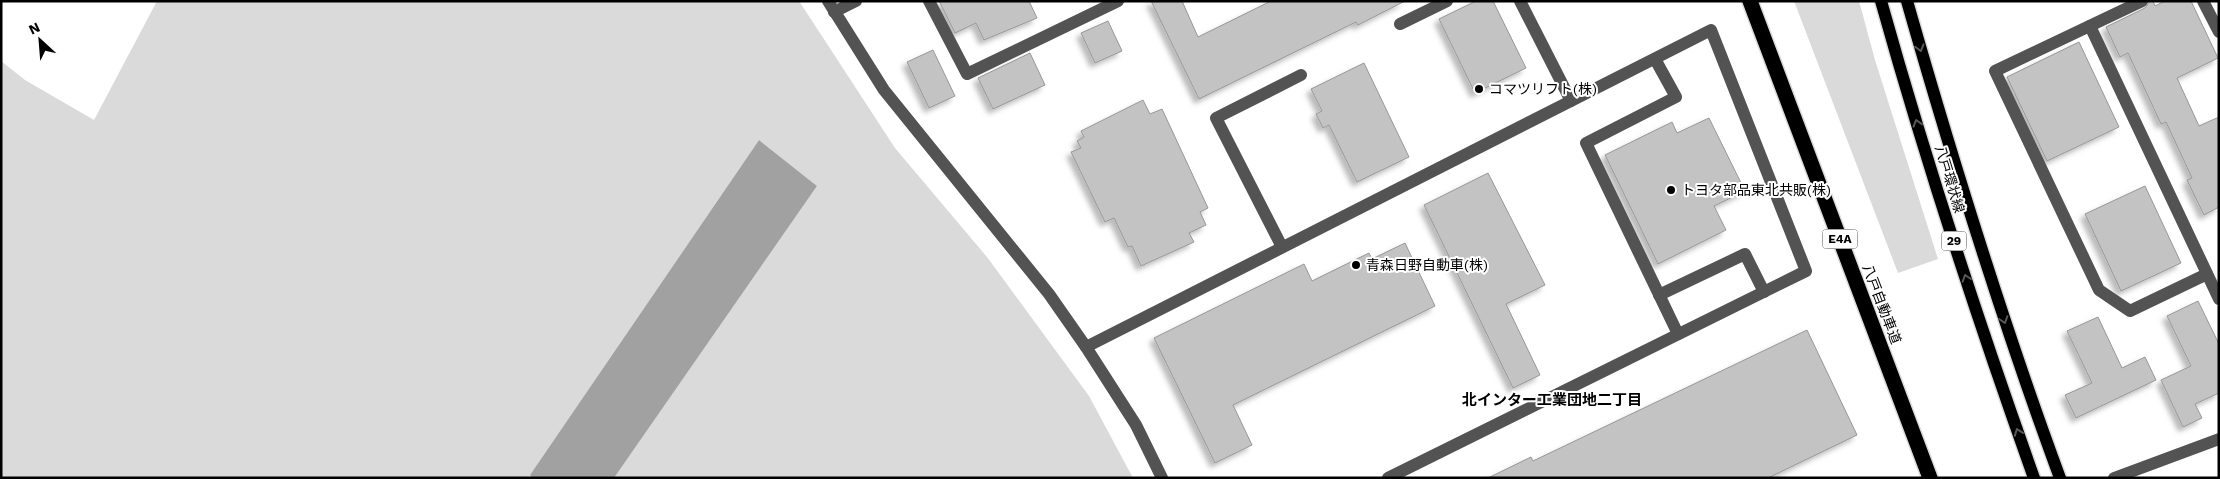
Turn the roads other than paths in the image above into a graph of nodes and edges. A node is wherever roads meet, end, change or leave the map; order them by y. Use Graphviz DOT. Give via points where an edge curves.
graph roads {
  1 [pos="856,1"];
  2 [pos="929,1"];
  3 [pos="1118,1"];
  4 [pos="1447,1"];
  5 [pos="1520,1"];
  6 [pos="1750,1"];
  7 [pos="1881,1"];
  8 [pos="1907,1"];
  9 [pos="2142,1"];
  10 [pos="2203,1"];
  11 [pos="831,7"];
  12 [pos="1400,24"];
  13 [pos="2090,26"];
  14 [pos="2219,32"];
  15 [pos="1655,59"];
  16 [pos="1302,75"];
  17 [pos="1571,101"];
  18 [pos="1282,248"];
  19 [pos="2207,274"];
  20 [pos="1764,292"];
  21 [pos="1659,295"];
  22 [pos="2219,299"];
  23 [pos="1678,334"];
  24 [pos="1086,346"];
  25 [pos="2218,443"];
  26 [pos="1162,478"];
  27 [pos="1388,478"];
  28 [pos="1930,478"];
  29 [pos="2034,478"];
  30 [pos="2060,478"];
  31 [pos="2114,478"];
  1 -- 11 [label="street"];
  2 -- 3 [label="street" via="967,74"];
  4 -- 12 [label="street"];
  5 -- 17 [label="street"];
  6 -- 28 [label="highway, 八戸自動車道 / E4A"];
  29 -- 7 [label="main road, 八戸環状線 / 29, one-way" via="1954,242"];
  8 -- 30 [label="main road, 八戸環状線 / 29, one-way" via="1979,245"];
  9 -- 13 [label="street"];
  10 -- 14 [label="street"];
  11 -- 24 [label="street" via="884,90 1049,294"];
  13 -- 19 [label="street"];
  13 -- 19 [label="street" via="1995,71 2098,290 2130,311"];
  15 -- 17 [label="street"];
  15 -- 20 [label="street" via="1712,30 1806,271"];
  15 -- 21 [label="street" via="1676,96 1586,143"];
  16 -- 18 [label="street" via="1216,118"];
  17 -- 18 [label="street"];
  18 -- 24 [label="street"];
  19 -- 22 [label="street"];
  20 -- 21 [label="street" via="1744,254"];
  20 -- 23 [label="street"];
  21 -- 23 [label="street"];
  23 -- 27 [label="street"];
  24 -- 26 [label="street" via="1136,425"];
  25 -- 31 [label="street"];
}
